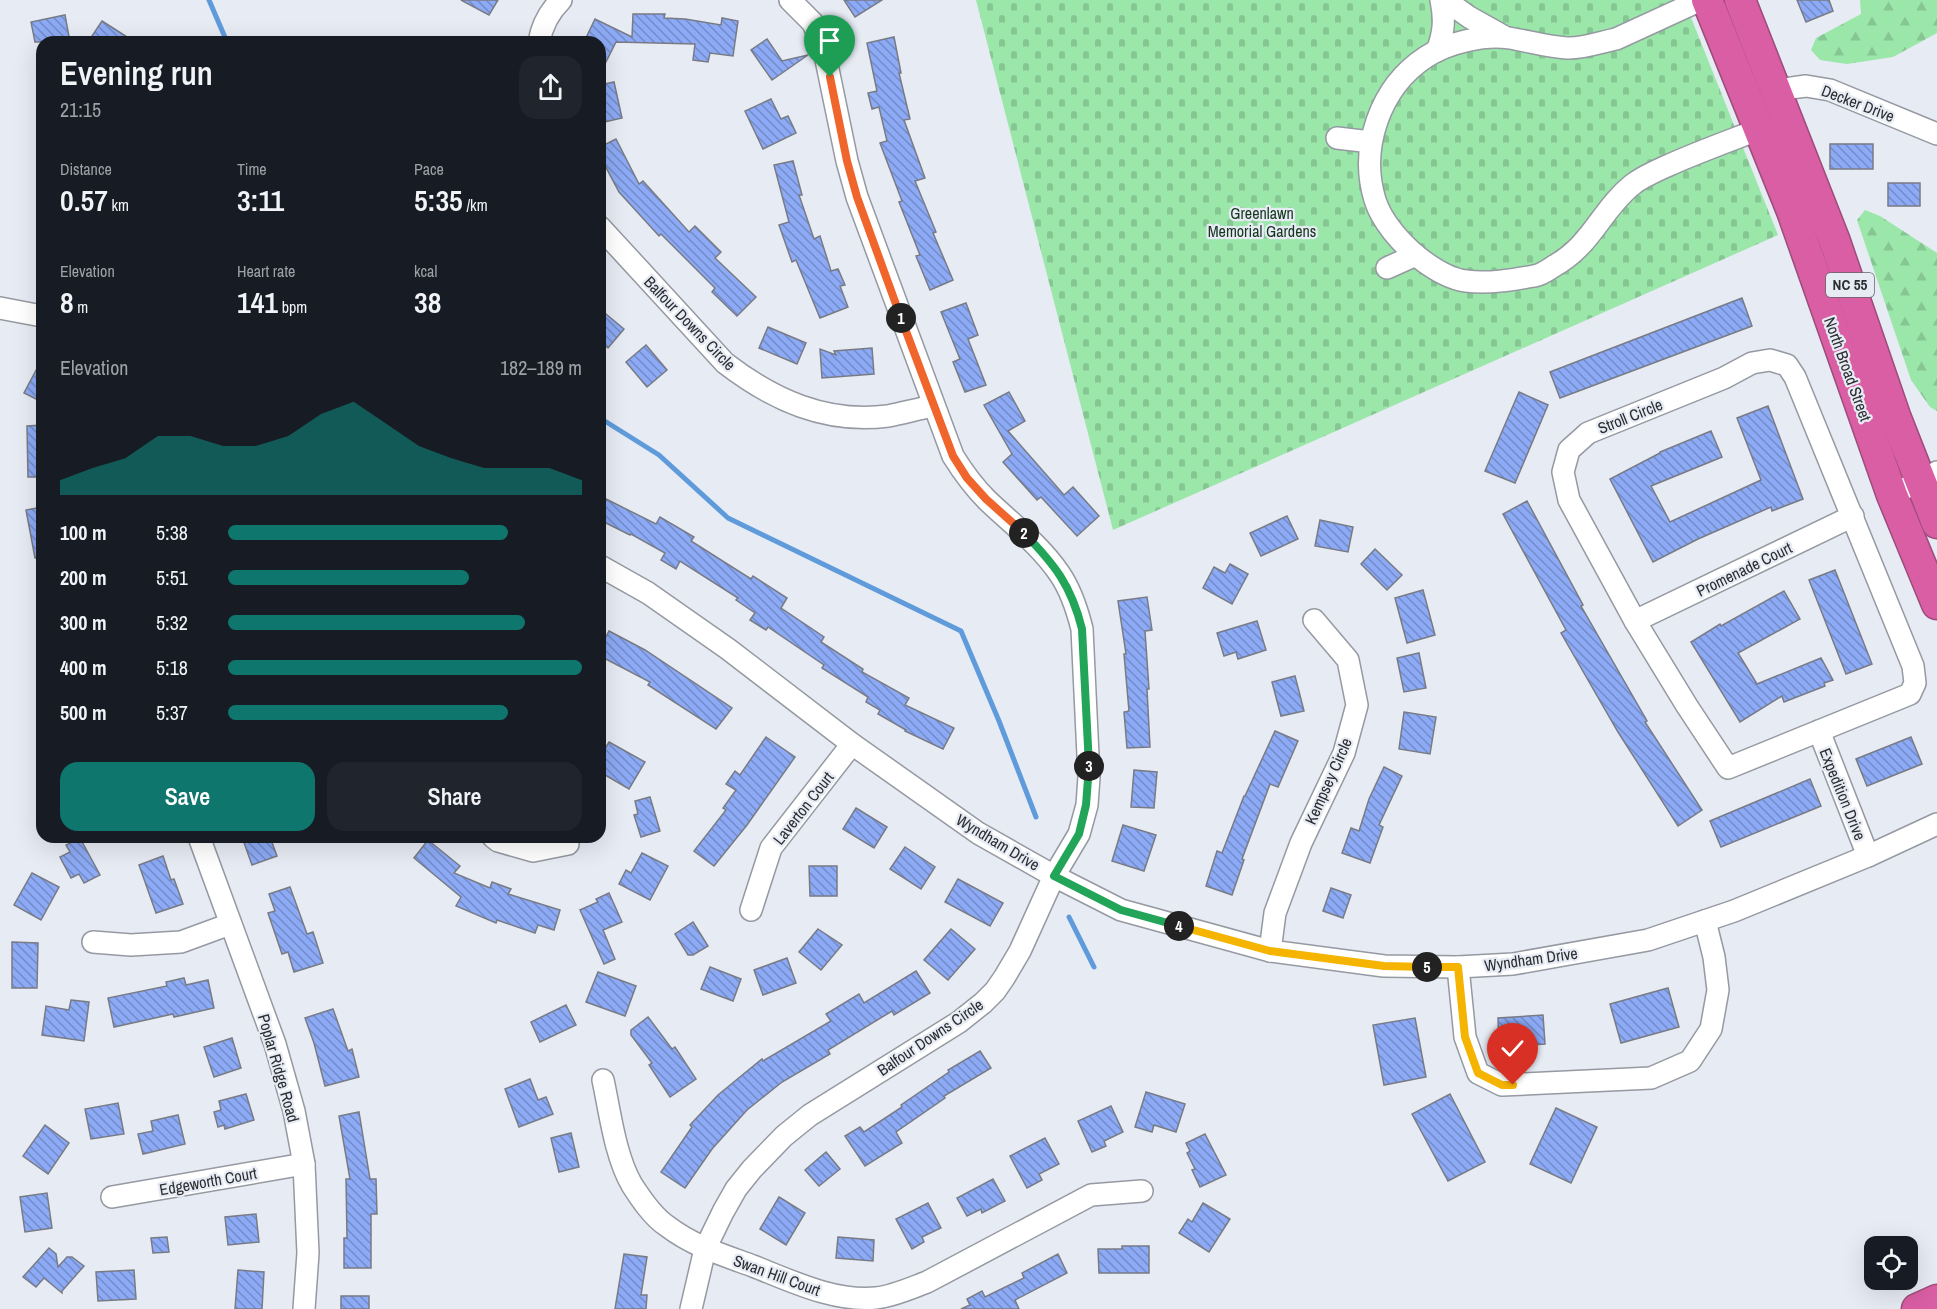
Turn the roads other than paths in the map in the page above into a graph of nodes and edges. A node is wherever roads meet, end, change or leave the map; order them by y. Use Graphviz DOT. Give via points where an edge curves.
graph roads {
  1 [pos="561,0"];
  2 [pos="790,0"];
  3 [pos="1443,0"];
  4 [pos="1701,0"];
  5 [pos="1707,0"];
  6 [pos="1740,0"];
  7 [pos="541,36"];
  8 [pos="1507,38"];
  9 [pos="1437,51"];
  10 [pos="1776,90"];
  11 [pos="1760,129"];
  12 [pos="1937,134"];
  13 [pos="1337,138"];
  14 [pos="1371,142"];
  15 [pos="606,239"];
  16 [pos="1416,255"];
  17 [pos="1387,268"];
  18 [pos="0,308"];
  19 [pos="36,315"];
  20 [pos="933,406"];
  21 [pos="1928,476"];
  22 [pos="1892,495"];
  23 [pos="1852,516"];
  24 [pos="1937,523"];
  25 [pos="606,569"];
  26 [pos="1937,604"];
  27 [pos="1314,620"];
  28 [pos="1635,621"];
  29 [pos="1819,731"];
  30 [pos="852,744"];
  31 [pos="1937,824"];
  32 [pos="202,843"];
  33 [pos="505,843"];
  34 [pos="568,844"];
  35 [pos="1868,856"];
  36 [pos="1054,876"];
  37 [pos="751,910"];
  38 [pos="1705,921"];
  39 [pos="230,924"];
  40 [pos="93,942"];
  41 [pos="1270,951"];
  42 [pos="1458,967"];
  43 [pos="603,1080"];
  44 [pos="304,1164"];
  45 [pos="1142,1191"];
  46 [pos="112,1197"];
  47 [pos="705,1249"];
  48 [pos="1937,1300"];
  49 [pos="304,1309"];
  50 [pos="691,1309"];
  51 [pos="1917,1309"];
  1 -- 7 [label="street" via="544,23"];
  2 -- 20 [label="street, Balfour Downs Circle" via="813,23 824,50 857,197"];
  3 -- 8 [label="street"];
  3 -- 9 [label="street" via="1444,34"];
  4 -- 8 [label="street" via="1616,39 1569,48"];
  5 -- 11 [label="highway, North Broad Street / NC 55"];
  6 -- 10 [label="highway, North Broad Street / NC 55"];
  8 -- 9 [label="street" via="1482,38"];
  9 -- 14 [label="street" via="1398,82 1383,106"];
  10 -- 12 [label="street, Decker Drive" via="1824,88"];
  10 -- 21 [label="highway, North Broad Street / NC 55" via="1834,239 1895,416"];
  11 -- 16 [label="street" via="1690,156 1633,184 1613,202 1583,245 1538,276 1465,281 1433,269"];
  11 -- 22 [label="highway, North Broad Street / NC 55"];
  13 -- 14 [label="street"];
  14 -- 16 [label="street" via="1371,182 1376,202 1388,225"];
  15 -- 20 [label="street, Balfour Downs Circle" via="725,363 774,396 831,415 860,417 887,416"];
  16 -- 17 [label="street"];
  18 -- 19 [label="street"];
  20 -- 36 [label="street, Balfour Downs Circle" via="953,456 967,478 1060,573 1082,629 1089,777 1086,805 1079,834"];
  21 -- 22 [label="street"];
  21 -- 24 [label="highway, North Broad Street / NC 55"];
  22 -- 26 [label="highway, North Broad Street / NC 55"];
  23 -- 28 [label="street, Promenade Court"];
  23 -- 28 [label="street, Stroll Circle" via="1795,377 1786,365 1770,360 1752,363 1588,432 1569,450 1563,472 1569,500"];
  23 -- 29 [label="street, Stroll Circle" via="1913,666 1915,683 1910,694"];
  25 -- 30 [label="street, Wyndham Drive" via="648,592"];
  27 -- 41 [label="street, Kempsey Circle" via="1348,660 1357,705 1344,753 1301,843 1275,913"];
  28 -- 29 [label="street, Stroll Circle" via="1728,768"];
  29 -- 35 [label="street, Expedition Drive"];
  30 -- 36 [label="street, Wyndham Drive" via="978,833"];
  30 -- 37 [label="street, Laverton Court" via="771,848"];
  31 -- 35 [label="street, Wyndham Drive"];
  32 -- 39 [label="street, Poplar Ridge Road"];
  33 -- 34 [label="street" via="533,851"];
  35 -- 38 [label="street, Wyndham Drive"];
  36 -- 41 [label="street, Wyndham Drive" via="1121,910"];
  36 -- 47 [label="street, Balfour Downs Circle" via="1020,951 995,992 959,1022 810,1115 784,1136 736,1189"];
  38 -- 42 [label="street, Wyndham Drive" via="1648,940 1513,964"];
  38 -- 42 [label="street" via="1718,990 1711,1029 1690,1061 1651,1078 1502,1085 1478,1073 1465,1037"];
  39 -- 40 [label="street" via="181,942"];
  39 -- 44 [label="street, Poplar Ridge Road" via="275,1044"];
  41 -- 42 [label="street, Wyndham Drive" via="1384,966"];
  43 -- 47 [label="street, Swan Hill Court" via="615,1137 631,1183 665,1226"];
  44 -- 46 [label="street, Edgeworth Court"];
  44 -- 49 [label="street, Poplar Ridge Road" via="308,1253"];
  45 -- 47 [label="street, Swan Hill Court" via="1091,1195 927,1282 875,1298 828,1294"];
  47 -- 50 [label="street, Balfour Downs Circle"];
  48 -- 51 [label="highway"];
}
